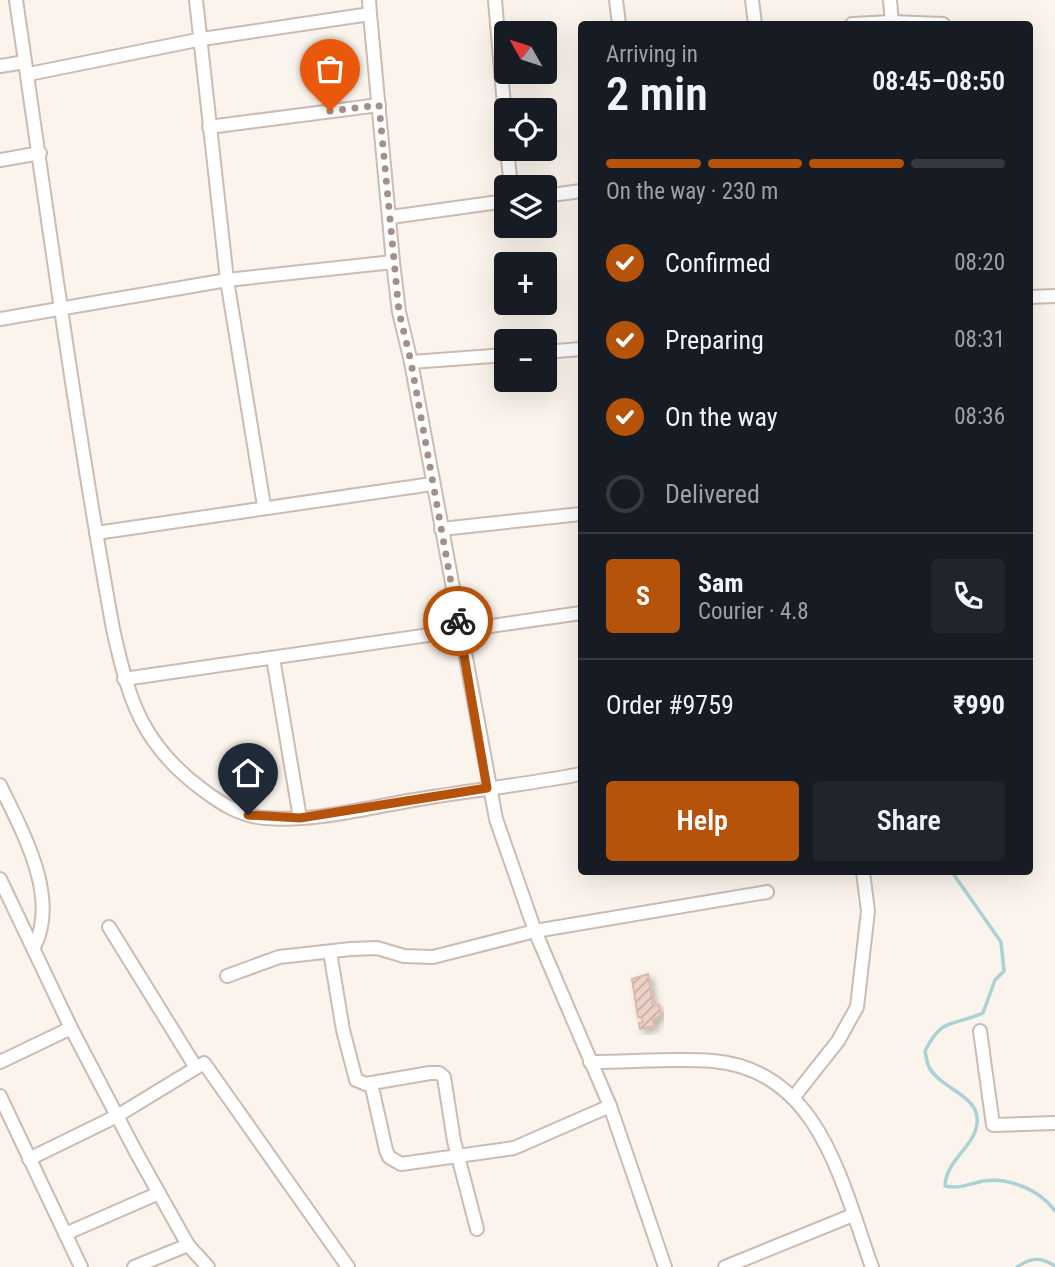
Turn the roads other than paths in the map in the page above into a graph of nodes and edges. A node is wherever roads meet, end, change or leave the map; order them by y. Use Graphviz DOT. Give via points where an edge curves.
graph roads {
  1 [pos="16,0"];
  2 [pos="196,0"];
  3 [pos="369,0"];
  4 [pos="495,0"];
  5 [pos="616,0"];
  6 [pos="752,0"];
  7 [pos="890,0"];
  8 [pos="370,14"];
  9 [pos="619,21"];
  10 [pos="755,21"];
  11 [pos="892,21"];
  12 [pos="202,39"];
  13 [pos="0,66"];
  14 [pos="27,68"];
  15 [pos="503,98"];
  16 [pos="379,105"];
  17 [pos="209,127"];
  18 [pos="40,153"];
  19 [pos="0,160"];
  20 [pos="578,191"];
  21 [pos="557,194"];
  22 [pos="494,203"];
  23 [pos="391,217"];
  24 [pos="393,262"];
  25 [pos="227,280"];
  26 [pos="1055,296"];
  27 [pos="1033,297"];
  28 [pos="60,311"];
  29 [pos="0,319"];
  30 [pos="578,349"];
  31 [pos="557,351"];
  32 [pos="494,356"];
  33 [pos="411,362"];
  34 [pos="432,484"];
  35 [pos="264,506"];
  36 [pos="578,514"];
  37 [pos="441,529"];
  38 [pos="96,533"];
  39 [pos="578,613"];
  40 [pos="460,630"];
  41 [pos="274,658"];
  42 [pos="124,679"];
  43 [pos="578,774"];
  44 [pos="0,785"];
  45 [pos="487,788"];
  46 [pos="300,818"];
  47 [pos="863,875"];
  48 [pos="0,879"];
  49 [pos="767,892"];
  50 [pos="109,928"];
  51 [pos="535,931"];
  52 [pos="34,947"];
  53 [pos="330,952"];
  54 [pos="227,976"];
  55 [pos="71,1028"];
  56 [pos="980,1031"];
  57 [pos="0,1062"];
  58 [pos="590,1062"];
  59 [pos="195,1066"];
  60 [pos="371,1083"];
  61 [pos="0,1096"];
  62 [pos="793,1098"];
  63 [pos="610,1106"];
  64 [pos="117,1116"];
  65 [pos="5,1122"];
  66 [pos="1055,1123"];
  67 [pos="457,1157"];
  68 [pos="29,1159"];
  69 [pos="159,1193"];
  70 [pos="853,1215"];
  71 [pos="477,1229"];
  72 [pos="65,1234"];
  73 [pos="188,1245"];
  74 [pos="81,1267"];
  75 [pos="134,1267"];
  76 [pos="208,1267"];
  77 [pos="348,1267"];
  78 [pos="665,1267"];
  79 [pos="725,1267"];
  80 [pos="872,1267"];
  1 -- 14 [label="street"];
  2 -- 12 [label="street"];
  3 -- 8 [label="street"];
  4 -- 15 [label="street"];
  5 -- 9 [label="street"];
  6 -- 10 [label="street"];
  7 -- 11 [label="street"];
  8 -- 12 [label="street"];
  8 -- 16 [label="street"];
  12 -- 14 [label="street"];
  12 -- 17 [label="street"];
  13 -- 14 [label="street"];
  14 -- 18 [label="street"];
  16 -- 17 [label="street"];
  16 -- 23 [label="street"];
  17 -- 25 [label="street"];
  18 -- 19 [label="street"];
  18 -- 28 [label="street"];
  20 -- 21 [label="street"];
  22 -- 23 [label="street"];
  23 -- 24 [label="street"];
  24 -- 25 [label="street"];
  24 -- 33 [label="street"];
  25 -- 28 [label="street"];
  25 -- 35 [label="street"];
  26 -- 27 [label="street"];
  28 -- 29 [label="street"];
  28 -- 38 [label="street"];
  30 -- 31 [label="street"];
  32 -- 33 [label="street"];
  33 -- 34 [label="street"];
  34 -- 35 [label="street"];
  34 -- 37 [label="street"];
  35 -- 38 [label="street"];
  36 -- 37 [label="street"];
  37 -- 40 [label="street"];
  38 -- 42 [label="street"];
  39 -- 40 [label="street"];
  40 -- 41 [label="street"];
  40 -- 45 [label="street"];
  41 -- 42 [label="street"];
  41 -- 46 [label="street"];
  42 -- 46 [label="street" via="146,733 191,781 234,811 261,818"];
  43 -- 45 [label="street"];
  44 -- 52 [label="street" via="23,828 35,866 43,924"];
  45 -- 46 [label="street"];
  45 -- 51 [label="street" via="507,859"];
  47 -- 62 [label="street" via="868,911 857,1007 838,1041"];
  48 -- 52 [label="street"];
  49 -- 51 [label="street"];
  50 -- 59 [label="street"];
  51 -- 53 [label="street" via="433,957 404,956 377,948"];
  51 -- 58 [label="street"];
  52 -- 55 [label="street"];
  53 -- 54 [label="street" via="270,959"];
  53 -- 60 [label="street" via="352,1075 361,1083"];
  55 -- 57 [label="street"];
  55 -- 64 [label="street"];
  56 -- 66 [label="street" via="992,1123 998,1127"];
  58 -- 62 [label="street" via="714,1061 762,1074"];
  58 -- 63 [label="street"];
  59 -- 64 [label="street"];
  59 -- 77 [label="street" via="209,1066"];
  60 -- 67 [label="street" via="386,1150 395,1162"];
  60 -- 67 [label="street" via="442,1075"];
  61 -- 65 [label="street"];
  62 -- 70 [label="street" via="832,1154"];
  63 -- 67 [label="street" via="514,1149"];
  63 -- 78 [label="street"];
  64 -- 68 [label="street"];
  64 -- 69 [label="street"];
  65 -- 68 [label="street"];
  67 -- 71 [label="street"];
  68 -- 72 [label="street"];
  69 -- 72 [label="street"];
  69 -- 73 [label="street"];
  70 -- 79 [label="street"];
  70 -- 80 [label="street"];
  72 -- 74 [label="street"];
  73 -- 75 [label="street"];
  73 -- 76 [label="street"];
}
